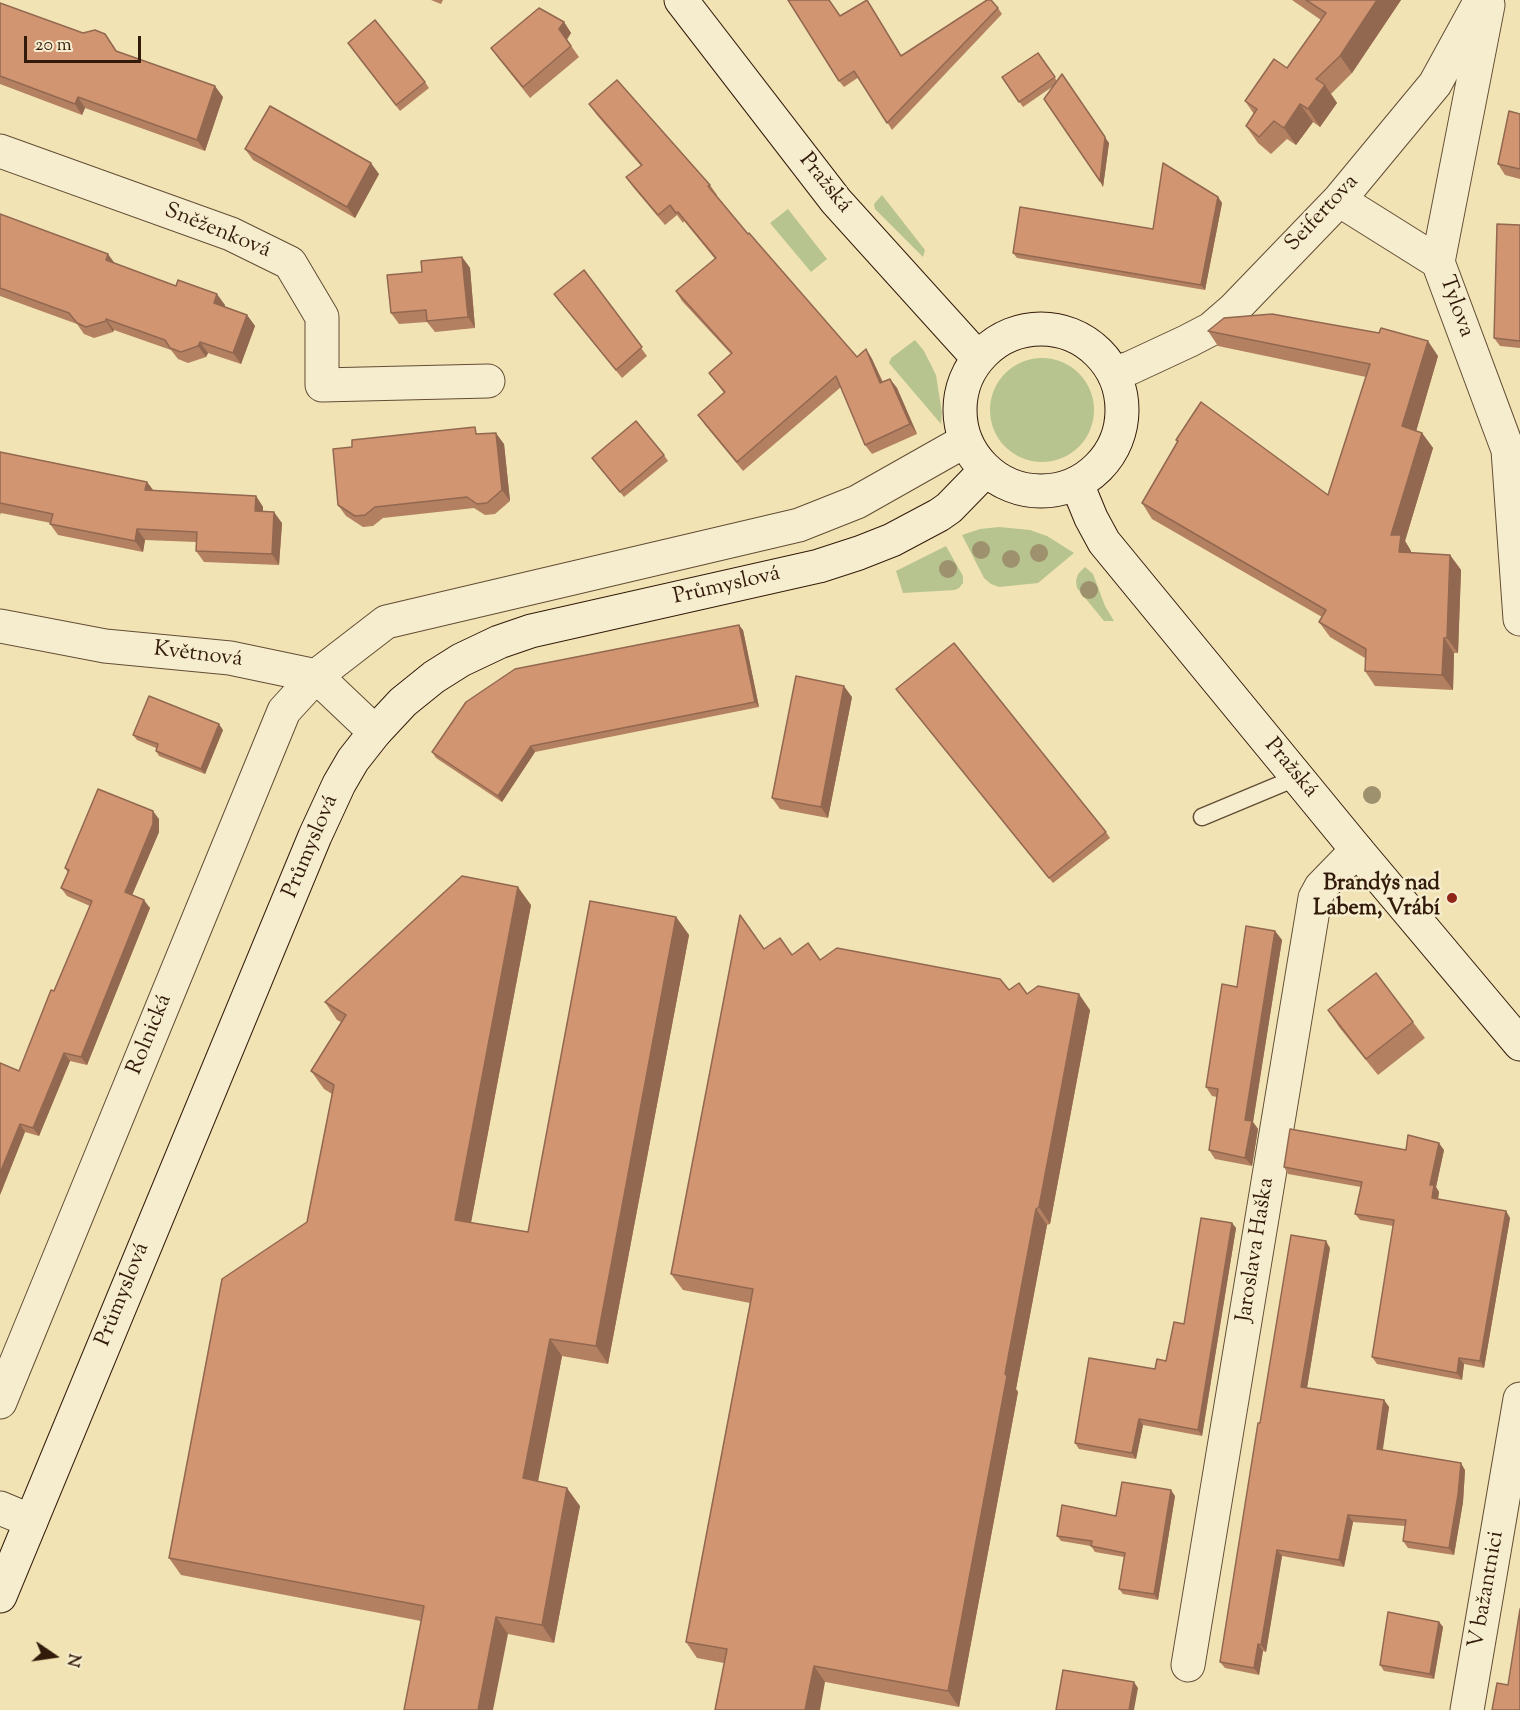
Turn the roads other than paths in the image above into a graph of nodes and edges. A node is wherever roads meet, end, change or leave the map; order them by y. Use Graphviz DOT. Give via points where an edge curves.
graph roads {
  1 [pos="681,0"];
  2 [pos="1481,0"];
  3 [pos="1489,0"];
  4 [pos="0,151"];
  5 [pos="1339,200"];
  6 [pos="1438,262"];
  7 [pos="978,358"];
  8 [pos="1114,373"];
  9 [pos="488,381"];
  10 [pos="965,441"];
  11 [pos="1514,450"];
  12 [pos="986,470"];
  13 [pos="1077,483"];
  14 [pos="1520,620"];
  15 [pos="0,626"];
  16 [pos="316,676"];
  17 [pos="375,732"];
  18 [pos="1298,777"];
  19 [pos="1202,817"];
  20 [pos="1357,850"];
  21 [pos="1520,1044"];
  22 [pos="1520,1399"];
  23 [pos="0,1402"];
  24 [pos="0,1508"];
  25 [pos="31,1521"];
  26 [pos="0,1596"];
  27 [pos="1188,1665"];
  28 [pos="1467,1710"];
  1 -- 7 [label="street, Pražská" via="836,201"];
  2 -- 5 [label="street, Seifertova" via="1434,84"];
  3 -- 6 [label="street"];
  4 -- 9 [label="street, Sněženková" via="231,234 290,263 322,317 322,385"];
  5 -- 6 [label="street, Tylova"];
  5 -- 8 [label="street, Seifertova" via="1211,328 1158,356"];
  6 -- 11 [label="street, Tylova"];
  7 -- 8 [label="street" via="1006,336 1041,328 1059,330 1091,345"];
  7 -- 10 [label="street" via="968,373 959,406"];
  8 -- 13 [label="street" via="1123,409 1121,427 1105,460"];
  10 -- 12 [label="street"];
  10 -- 16 [label="street, Rolnická" via="856,502 799,525 386,622"];
  11 -- 14 [label="street, Tylova"];
  12 -- 13 [label="street" via="1001,482 1020,489 1058,490"];
  12 -- 17 [label="street, Průmyslová" via="939,515 859,553 819,566 531,631 499,642 434,677"];
  13 -- 18 [label="street, Pražská" via="1104,542"];
  15 -- 16 [label="street, Květnová" via="105,646 230,658"];
  16 -- 17 [label="street"];
  16 -- 23 [label="street, Rolnická" via="284,711"];
  17 -- 25 [label="street, Průmyslová" via="339,784 315,836"];
  18 -- 19 [label="lane"];
  18 -- 20 [label="street, Pražská"];
  20 -- 21 [label="street, Pražská"];
  20 -- 27 [label="street, Jaroslava Haška" via="1315,898"];
  22 -- 28 [label="street, V bažantnici"];
  24 -- 25 [label="street"];
  25 -- 26 [label="street, Průmyslová"];
}
